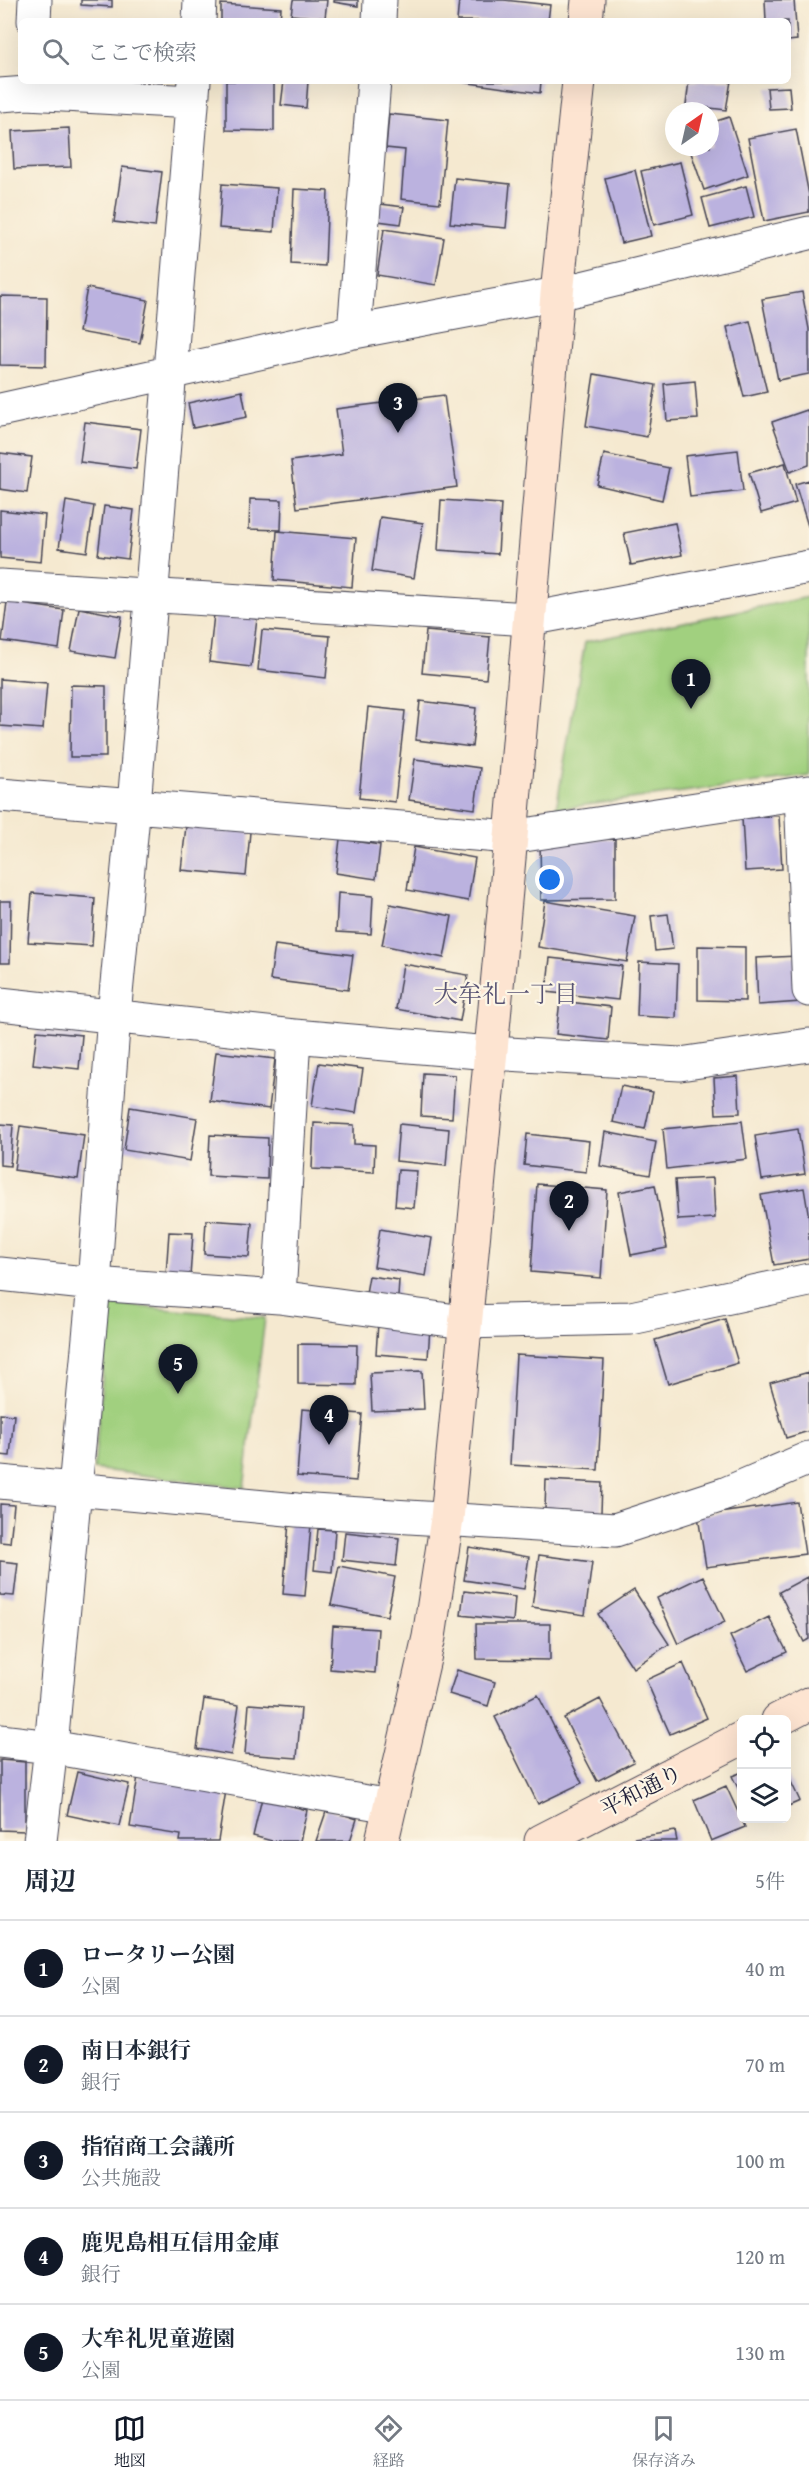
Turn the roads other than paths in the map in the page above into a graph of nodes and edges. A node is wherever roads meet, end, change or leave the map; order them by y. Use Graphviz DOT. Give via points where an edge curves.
graph roads {
  1 [pos="35,0"];
  2 [pos="200,0"];
  3 [pos="380,0"];
  4 [pos="588,0"];
  5 [pos="33,18"];
  6 [pos="198,18"];
  7 [pos="379,18"];
  8 [pos="586,18"];
  9 [pos="374,84"];
  10 [pos="579,84"];
  11 [pos="18,90"];
  12 [pos="193,91"];
  13 [pos="809,233"];
  14 [pos="557,294"];
  15 [pos="354,332"];
  16 [pos="170,373"];
  17 [pos="0,410"];
  18 [pos="809,567"];
  19 [pos="0,586"];
  20 [pos="151,596"];
  21 [pos="529,619"];
  22 [pos="805,792"];
  23 [pos="0,795"];
  24 [pos="134,805"];
  25 [pos="511,837"];
  26 [pos="809,990"];
  27 [pos="0,1004"];
  28 [pos="114,1016"];
  29 [pos="294,1036"];
  30 [pos="809,1046"];
  31 [pos="490,1053"];
  32 [pos="0,1274"];
  33 [pos="809,1280"];
  34 [pos="94,1284"];
  35 [pos="279,1298"];
  36 [pos="464,1322"];
  37 [pos="809,1458"];
  38 [pos="0,1482"];
  39 [pos="75,1489"];
  40 [pos="447,1519"];
  41 [pos="809,1704"];
  42 [pos="786,1715"];
  43 [pos="737,1740"];
  44 [pos="0,1741"];
  45 [pos="51,1747"];
  46 [pos="390,1806"];
  47 [pos="40,1841"];
  48 [pos="382,1841"];
  49 [pos="541,1841"];
  1 -- 5 [label="street"];
  2 -- 6 [label="street"];
  3 -- 7 [label="street"];
  4 -- 8 [label="street"];
  9 -- 15 [label="street"];
  10 -- 14 [label="street"];
  11 -- 12 [label="street"];
  12 -- 16 [label="street"];
  13 -- 14 [label="street"];
  14 -- 15 [label="street"];
  14 -- 21 [label="street"];
  15 -- 16 [label="street"];
  16 -- 17 [label="street"];
  16 -- 20 [label="street"];
  18 -- 21 [label="street"];
  19 -- 20 [label="street"];
  20 -- 21 [label="street"];
  20 -- 24 [label="street"];
  21 -- 25 [label="street"];
  22 -- 25 [label="street"];
  22 -- 26 [label="street"];
  23 -- 24 [label="street"];
  24 -- 25 [label="street"];
  24 -- 28 [label="street"];
  25 -- 31 [label="street"];
  27 -- 28 [label="street"];
  28 -- 29 [label="street"];
  28 -- 34 [label="street"];
  29 -- 31 [label="street"];
  29 -- 35 [label="street"];
  30 -- 31 [label="street" via="680,1064"];
  31 -- 36 [label="street"];
  32 -- 34 [label="street"];
  33 -- 36 [label="street" via="631,1318"];
  34 -- 35 [label="street"];
  34 -- 39 [label="street"];
  35 -- 36 [label="street"];
  36 -- 40 [label="street"];
  37 -- 40 [label="street" via="725,1494 615,1530"];
  38 -- 39 [label="street"];
  39 -- 40 [label="street" via="297,1510"];
  39 -- 45 [label="street"];
  40 -- 46 [label="street" via="429,1638"];
  41 -- 42 [label="street"];
  43 -- 49 [label="street, 平和通り"];
  44 -- 45 [label="street"];
  45 -- 46 [label="street"];
  45 -- 47 [label="street"];
  46 -- 48 [label="street"];
}
